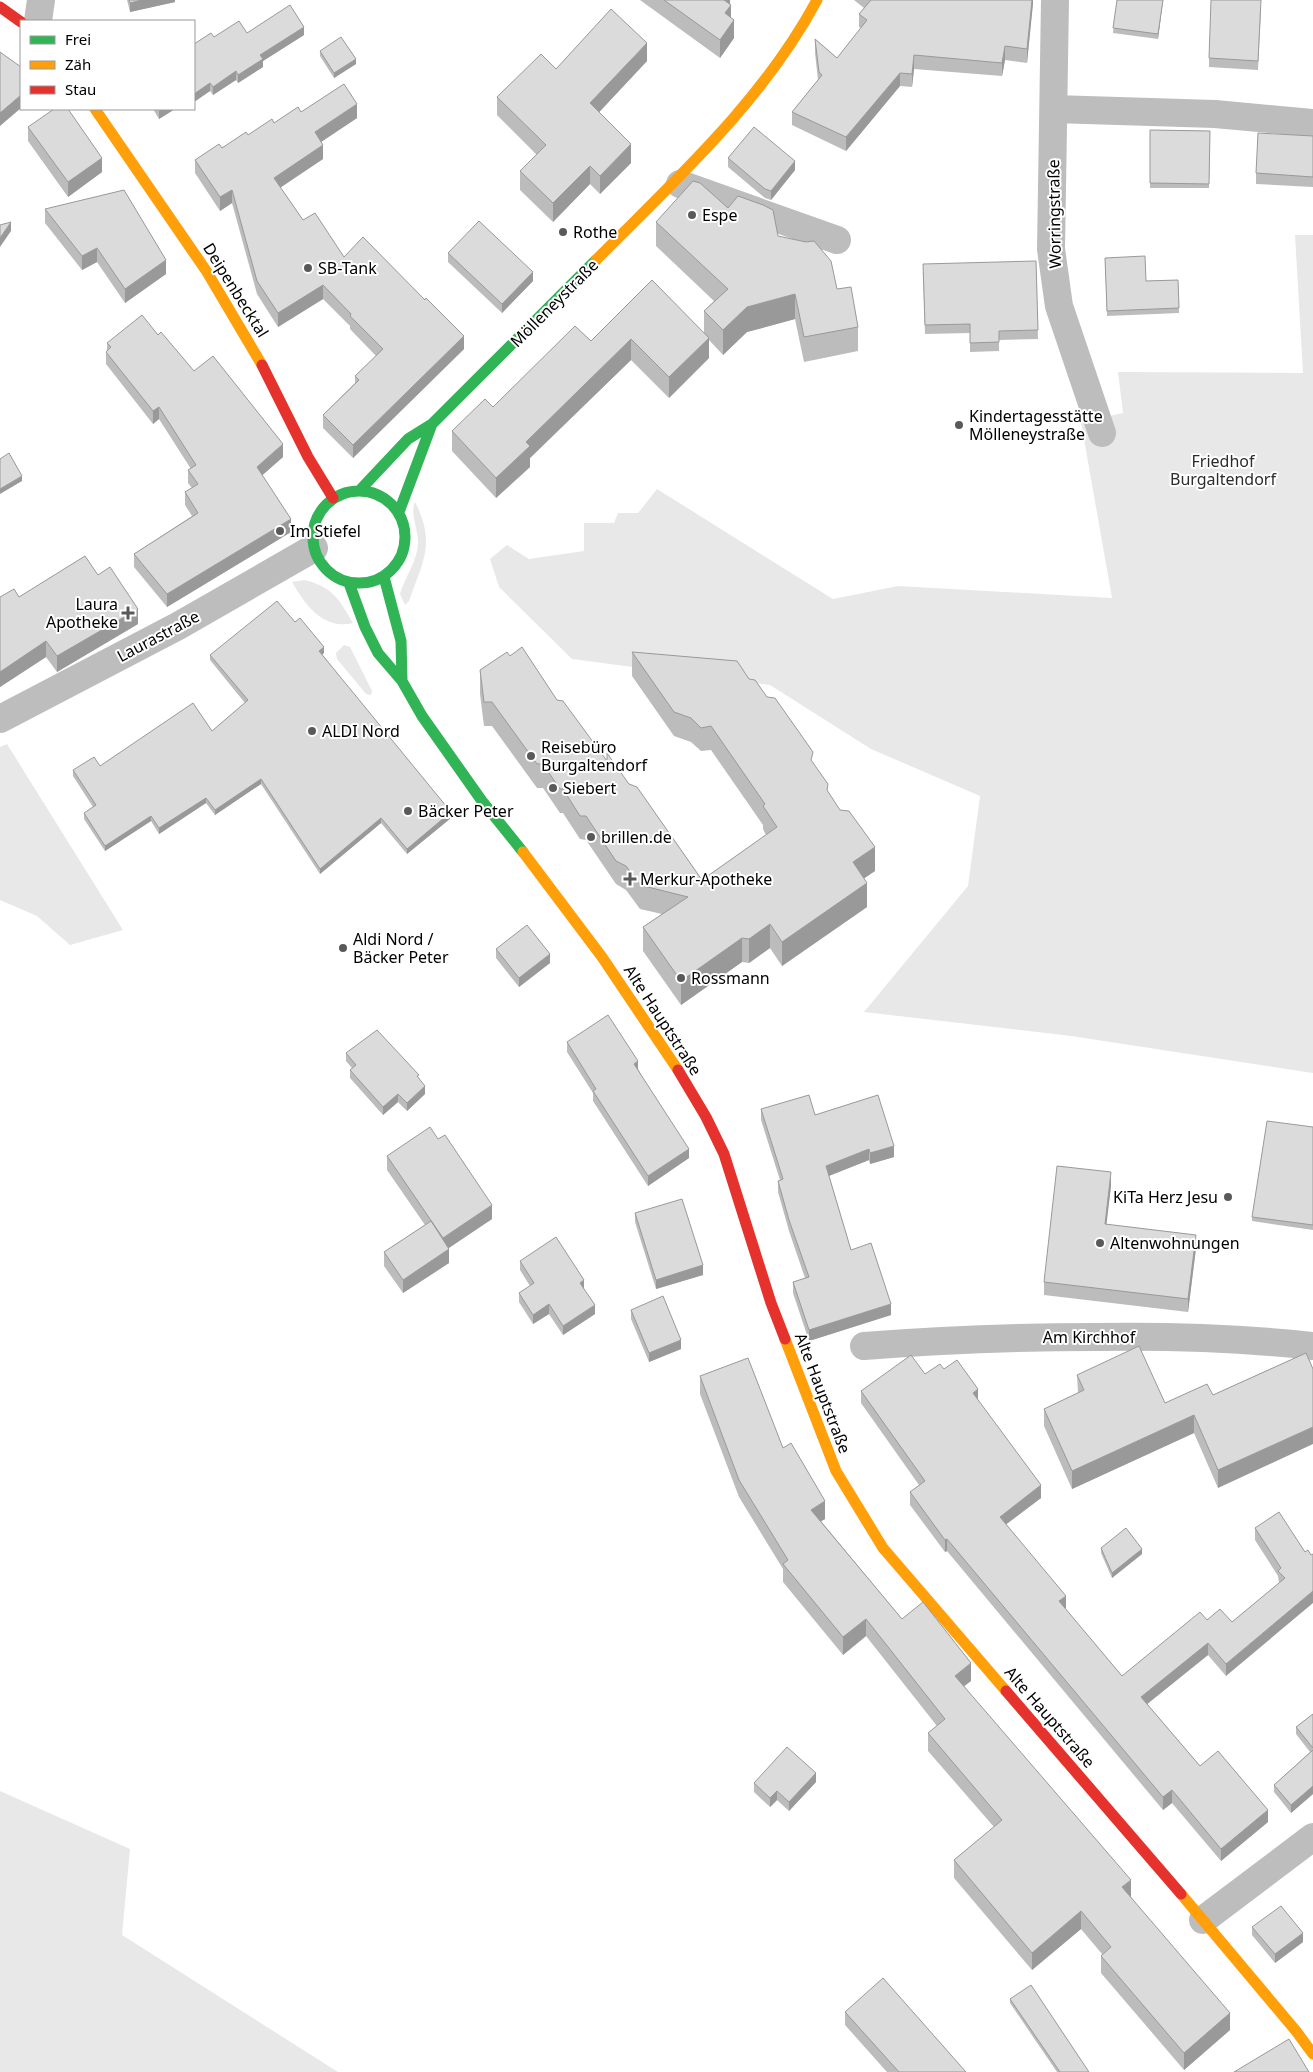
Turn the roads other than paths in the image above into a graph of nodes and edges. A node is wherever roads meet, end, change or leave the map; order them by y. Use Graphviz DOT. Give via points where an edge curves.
graph roads {
  1 [pos="40,0"];
  2 [pos="818,0"];
  3 [pos="1055,0"];
  4 [pos="0,7"];
  5 [pos="38,20"];
  6 [pos="20,21"];
  7 [pos="1054,109"];
  8 [pos="96,110"];
  9 [pos="1313,123"];
  10 [pos="674,182"];
  11 [pos="838,240"];
  12 [pos="432,424"];
  13 [pos="1102,432"];
  14 [pos="360,490"];
  15 [pos="333,498"];
  16 [pos="399,512"];
  17 [pos="314,548"];
  18 [pos="384,577"];
  19 [pos="350,583"];
  20 [pos="402,681"];
  21 [pos="0,719"];
  22 [pos="864,1346"];
  23 [pos="1313,1346"];
  24 [pos="1313,1837"];
  25 [pos="1203,1920"];
  26 [pos="1313,2054"];
  1 -- 5 [label="street"];
  2 -- 10 [label="main road, Mölleneystraße" via="762,84"];
  3 -- 7 [label="street, Worringstraße"];
  4 -- 6 [label="main road"];
  7 -- 9 [label="street" via="1215,114"];
  7 -- 13 [label="street, Worringstraße" via="1051,249 1059,306"];
  8 -- 15 [label="main road, Deipenbecktal" via="202,265 254,350 308,457"];
  10 -- 11 [label="street"];
  10 -- 12 [label="main road, Mölleneystraße"];
  12 -- 14 [label="main road, Mölleneystraße" via="408,439"];
  12 -- 16 [label="main road, Mölleneystraße"];
  14 -- 15 [label="main road"];
  14 -- 16 [label="main road" via="382,496"];
  15 -- 17 [label="main road" via="320,511 313,529"];
  16 -- 18 [label="main road" via="406,529 405,548 398,564"];
  17 -- 19 [label="main road" via="321,564 333,576"];
  17 -- 21 [label="street, Laurastraße" via="178,626"];
  18 -- 19 [label="main road" via="368,584"];
  18 -- 20 [label="main road, Alte Hauptstraße" via="401,641"];
  19 -- 20 [label="main road, Alte Hauptstraße" via="378,653"];
  20 -- 25 [label="main road, Alte Hauptstraße" via="422,716 482,801 602,956 676,1064 706,1117 724,1154 771,1303 836,1471 884,1548"];
  22 -- 23 [label="street, Am Kirchhof" via="947,1339 1146,1336"];
  24 -- 25 [label="street"];
  25 -- 26 [label="main road, Alte Hauptstraße"];
}
